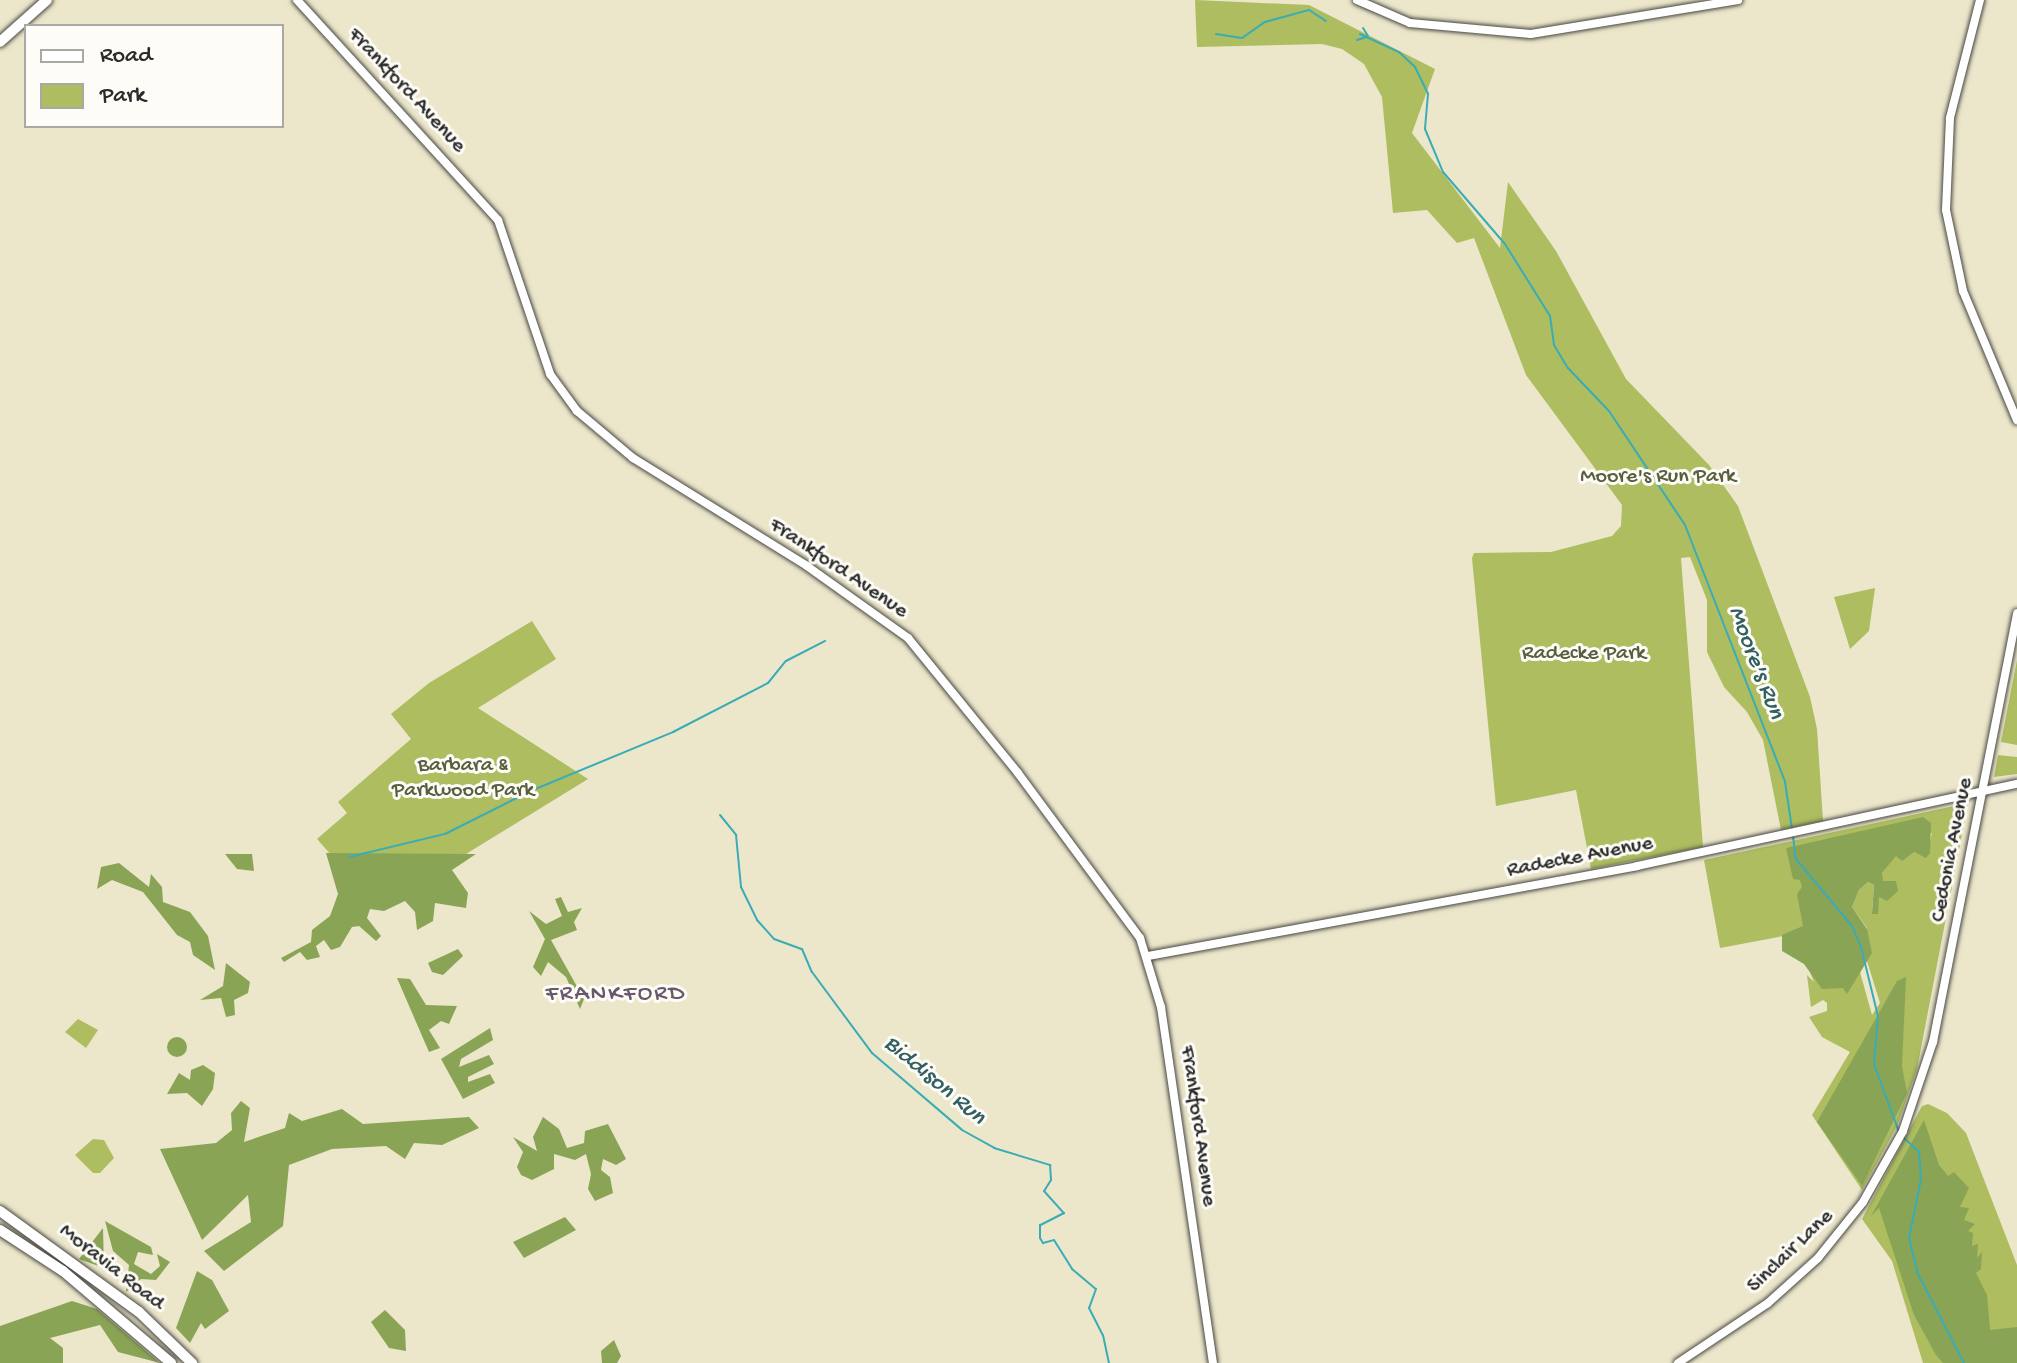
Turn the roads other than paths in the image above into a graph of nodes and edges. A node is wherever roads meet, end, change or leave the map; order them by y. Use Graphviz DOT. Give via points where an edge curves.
graph roads {
  1 [pos="47,0"];
  2 [pos="297,0"];
  3 [pos="1357,0"];
  4 [pos="1738,0"];
  5 [pos="1980,0"];
  6 [pos="0,42"];
  7 [pos="2017,420"];
  8 [pos="2017,613"];
  9 [pos="2017,784"];
  10 [pos="1983,792"];
  11 [pos="1148,956"];
  12 [pos="1918,1094"];
  13 [pos="0,1211"];
  14 [pos="0,1230"];
  15 [pos="171,1363"];
  16 [pos="192,1363"];
  17 [pos="1213,1363"];
  18 [pos="1678,1363"];
  1 -- 6 [label="main road"];
  2 -- 11 [label="street, Frankford Avenue" via="498,220 550,374 577,411 633,458 807,566 908,638 1018,773"];
  3 -- 4 [label="street" via="1410,23 1531,34"];
  5 -- 7 [label="street" via="1950,118 1946,210 1963,291"];
  8 -- 10 [label="street, Cedonia Avenue"];
  9 -- 10 [label="street, Radecke Avenue"];
  10 -- 11 [label="street, Radecke Avenue" via="1781,837"];
  10 -- 12 [label="street, Cedonia Avenue"];
  11 -- 17 [label="street, Frankford Avenue" via="1161,1007"];
  12 -- 18 [label="street, Sinclair Lane" via="1894,1150 1863,1202 1818,1258 1768,1303"];
  13 -- 16 [label="main road, Moravia Road" via="139,1312"];
  14 -- 15 [label="main road, Moravia Road" via="63,1271"];
}
